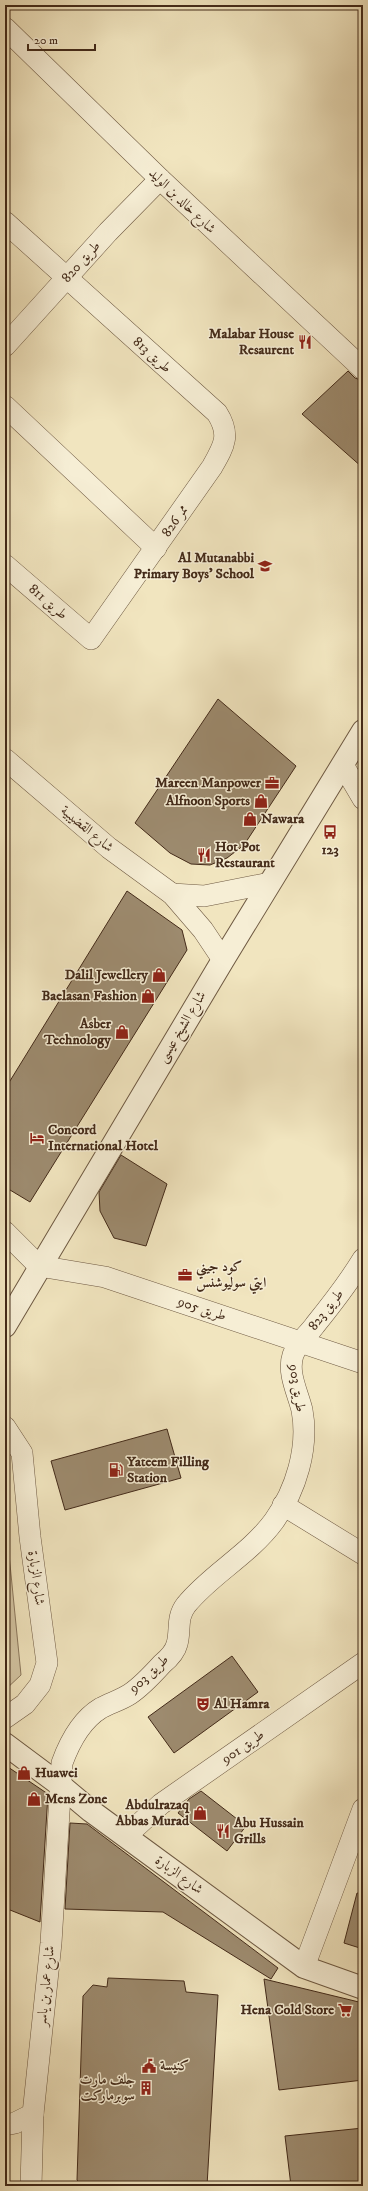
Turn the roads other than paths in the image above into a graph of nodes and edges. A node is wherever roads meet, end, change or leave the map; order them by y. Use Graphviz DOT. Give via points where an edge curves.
graph roads {
  1 [pos="5,28"];
  2 [pos="160,179"];
  3 [pos="5,222"];
  4 [pos="66,278"];
  5 [pos="5,346"];
  6 [pos="363,369"];
  7 [pos="5,406"];
  8 [pos="225,439"];
  9 [pos="156,548"];
  10 [pos="5,565"];
  11 [pos="91,639"];
  12 [pos="363,731"];
  13 [pos="5,759"];
  14 [pos="343,765"];
  15 [pos="363,799"];
  16 [pos="270,883"];
  17 [pos="172,894"];
  18 [pos="223,960"];
  19 [pos="5,1232"];
  20 [pos="39,1266"];
  21 [pos="360,1269"];
  22 [pos="5,1326"];
  23 [pos="301,1341"];
  24 [pos="363,1363"];
  25 [pos="5,1427"];
  26 [pos="283,1506"];
  27 [pos="363,1554"];
  28 [pos="363,1663"];
  29 [pos="5,1718"];
  30 [pos="5,1744"];
  31 [pos="60,1785"];
  32 [pos="363,1809"];
  33 [pos="126,1836"];
  34 [pos="304,1967"];
  35 [pos="363,1988"];
  36 [pos="33,2114"];
  37 [pos="5,2125"];
  38 [pos="31,2186"];
  1 -- 2 [label="street, شارع خالد بن الوليد"];
  2 -- 4 [label="street, طريق 820"];
  2 -- 6 [label="street, شارع خالد بن الوليد"];
  3 -- 4 [label="street, طريق 813"];
  4 -- 5 [label="street, طريق 820"];
  4 -- 8 [label="street, طريق 813" via="217,413 225,426"];
  7 -- 9 [label="street"];
  8 -- 9 [label="street, ممر 826" via="212,467"];
  9 -- 11 [label="street, ممر 826"];
  10 -- 11 [label="street, طريق 811"];
  12 -- 14 [label="street, شارع الشيخ عيسى"];
  13 -- 17 [label="street, شارع القضيبية" via="109,848"];
  14 -- 15 [label="street"];
  14 -- 16 [label="street, شارع الشيخ عيسى"];
  16 -- 17 [label="street" via="204,896"];
  16 -- 18 [label="street, شارع الشيخ عيسى"];
  17 -- 18 [label="street, شارع القضيبية" via="203,930"];
  18 -- 20 [label="street, شارع الشيخ عيسى"];
  19 -- 20 [label="street"];
  20 -- 22 [label="street, شارع الشيخ عيسى"];
  20 -- 23 [label="street, طريق 905" via="105,1277"];
  21 -- 23 [label="street, طريق 823"];
  23 -- 24 [label="street, طريق 905"];
  23 -- 26 [label="street, طريق 903" via="293,1356 292,1370 302,1411 303,1440 299,1468"];
  25 -- 29 [label="street, شارع الزبارة" via="22,1453 47,1663 40,1685 25,1704"];
  26 -- 27 [label="street"];
  26 -- 31 [label="street, طريق 903" via="255,1545 230,1564 186,1606 178,1624 176,1646 163,1664 129,1694 100,1708 76,1732 62,1763"];
  28 -- 33 [label="street, طريق 901" via="161,1804"];
  30 -- 31 [label="street, شارع الزبارة"];
  31 -- 33 [label="street, شارع الزبارة"];
  31 -- 36 [label="street, شارع عمار بن ياسر" via="51,1942"];
  32 -- 34 [label="street"];
  33 -- 34 [label="street, شارع الزبارة"];
  34 -- 35 [label="street, شارع الزبارة"];
  36 -- 37 [label="street"];
  36 -- 38 [label="street, شارع عمار بن ياسر"];
}
